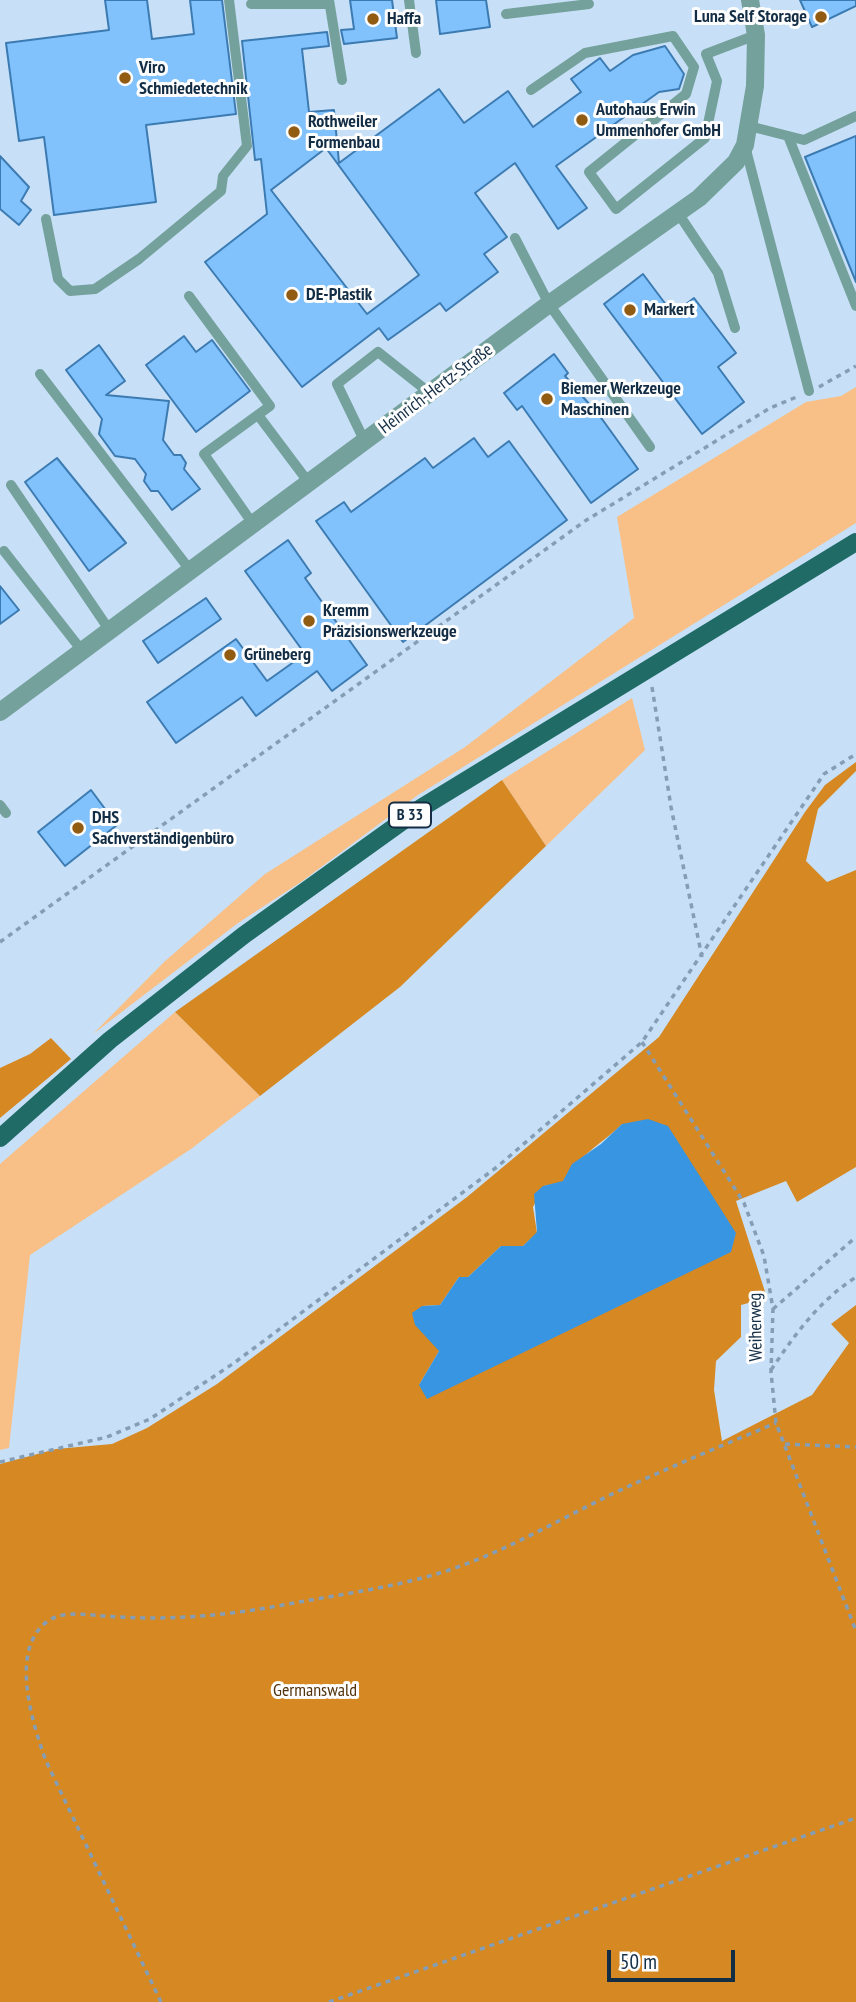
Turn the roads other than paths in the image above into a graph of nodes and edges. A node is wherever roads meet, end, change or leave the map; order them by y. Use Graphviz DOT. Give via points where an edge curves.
graph roads {
  1 [pos="229,0"];
  2 [pos="409,0"];
  3 [pos="750,0"];
  4 [pos="329,2"];
  5 [pos="251,4"];
  6 [pos="589,4"];
  7 [pos="506,14"];
  8 [pos="756,35"];
  9 [pos="416,53"];
  10 [pos="706,54"];
  11 [pos="689,59"];
  12 [pos="342,80"];
  13 [pos="531,90"];
  14 [pos="856,116"];
  15 [pos="750,126"];
  16 [pos="788,136"];
  17 [pos="745,145"];
  18 [pos="677,213"];
  19 [pos="46,219"];
  20 [pos="515,238"];
  21 [pos="189,296"];
  22 [pos="549,304"];
  23 [pos="856,306"];
  24 [pos="735,328"];
  25 [pos="40,374"];
  26 [pos="809,391"];
  27 [pos="431,394"];
  28 [pos="258,415"];
  29 [pos="365,442"];
  30 [pos="650,447"];
  31 [pos="309,483"];
  32 [pos="11,485"];
  33 [pos="253,523"];
  34 [pos="856,542"];
  35 [pos="4,551"];
  36 [pos="190,570"];
  37 [pos="110,631"];
  38 [pos="83,652"];
  39 [pos="0,712"];
  40 [pos="0,1138"];
  1 -- 19 [label="lane" via="247,146 223,176 221,191 139,259 87,292 70,291 58,279"];
  2 -- 9 [label="lane"];
  3 -- 8 [label="street, Heinrich-Hertz-Straße"];
  4 -- 5 [label="lane"];
  4 -- 12 [label="lane"];
  6 -- 7 [label="lane"];
  8 -- 10 [label="lane"];
  8 -- 15 [label="street, Heinrich-Hertz-Straße"];
  10 -- 11 [label="lane"];
  10 -- 11 [label="lane" via="717,81 705,138 616,209 589,172 686,94 694,67"];
  11 -- 13 [label="lane" via="673,36 585,53"];
  14 -- 16 [label="lane" via="804,140"];
  15 -- 16 [label="lane"];
  15 -- 17 [label="street, Heinrich-Hertz-Straße"];
  16 -- 23 [label="lane"];
  17 -- 18 [label="street, Heinrich-Hertz-Straße" via="736,162"];
  17 -- 26 [label="lane"];
  18 -- 22 [label="street, Heinrich-Hertz-Straße"];
  18 -- 24 [label="lane" via="718,273"];
  20 -- 22 [label="lane"];
  21 -- 28 [label="lane" via="270,406"];
  22 -- 27 [label="street, Heinrich-Hertz-Straße"];
  22 -- 30 [label="lane"];
  25 -- 36 [label="lane"];
  27 -- 29 [label="street, Heinrich-Hertz-Straße"];
  27 -- 29 [label="lane" via="379,352 337,384"];
  28 -- 31 [label="lane"];
  28 -- 33 [label="lane" via="204,454"];
  29 -- 31 [label="street, Heinrich-Hertz-Straße"];
  31 -- 33 [label="street, Heinrich-Hertz-Straße"];
  32 -- 37 [label="lane"];
  33 -- 36 [label="street, Heinrich-Hertz-Straße"];
  34 -- 40 [label="main road, B 33" via="421,808 244,934 110,1040"];
  35 -- 38 [label="lane"];
  36 -- 37 [label="street, Heinrich-Hertz-Straße"];
  37 -- 38 [label="street, Heinrich-Hertz-Straße"];
  38 -- 39 [label="street, Heinrich-Hertz-Straße"];
}
